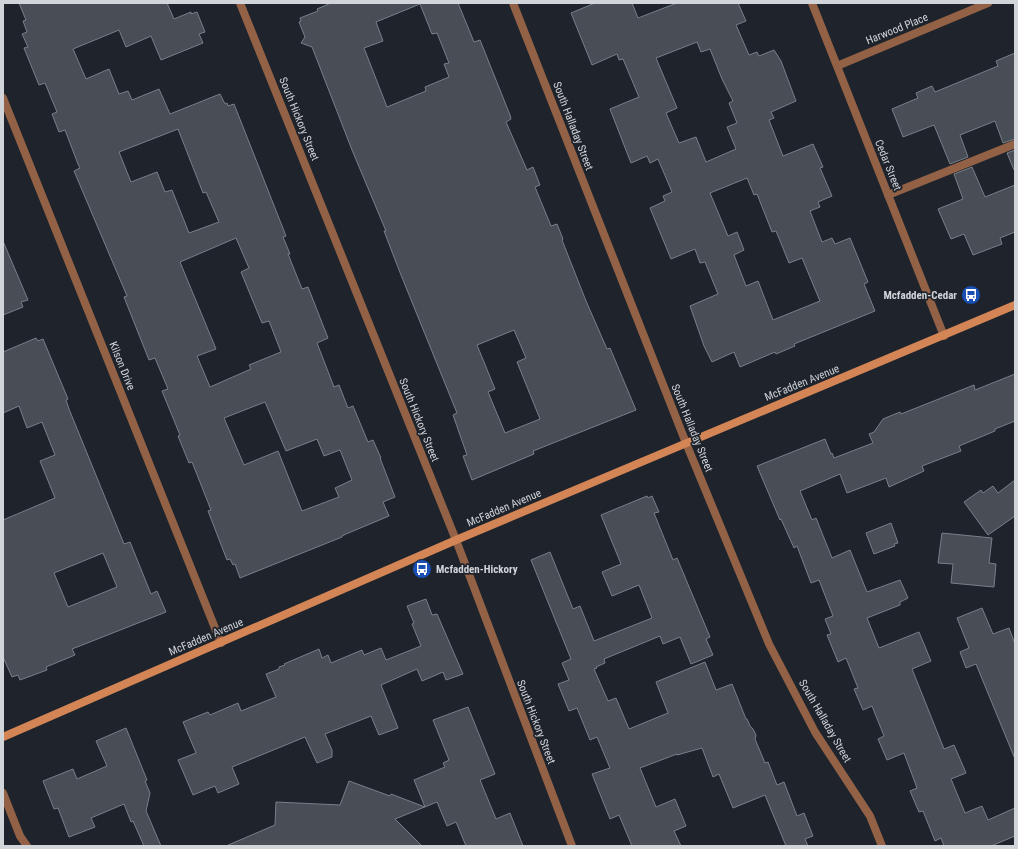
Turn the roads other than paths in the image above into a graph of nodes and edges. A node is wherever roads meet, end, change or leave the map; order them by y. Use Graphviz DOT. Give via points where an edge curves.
graph roads {
  1 [pos="240,3"];
  2 [pos="513,3"];
  3 [pos="812,3"];
  4 [pos="988,3"];
  5 [pos="837,66"];
  6 [pos="3,98"];
  7 [pos="1015,144"];
  8 [pos="888,195"];
  9 [pos="1015,305"];
  10 [pos="944,336"];
  11 [pos="686,443"];
  12 [pos="456,540"];
  13 [pos="221,643"];
  14 [pos="3,737"];
  15 [pos="3,793"];
  16 [pos="28,846"];
  17 [pos="572,846"];
  18 [pos="882,846"];
  1 -- 12 [label="street, South Hickory Street"];
  2 -- 11 [label="street, South Halladay Street"];
  3 -- 5 [label="street, Cedar Street"];
  4 -- 5 [label="street, Harwood Place"];
  5 -- 8 [label="street, Cedar Street"];
  6 -- 13 [label="street, Kilson Drive"];
  7 -- 8 [label="street"];
  8 -- 10 [label="street, Cedar Street"];
  9 -- 10 [label="street, McFadden Avenue"];
  10 -- 11 [label="street, McFadden Avenue"];
  11 -- 12 [label="street, McFadden Avenue"];
  11 -- 18 [label="street, South Halladay Street" via="769,644 815,732 870,816"];
  12 -- 13 [label="street, McFadden Avenue"];
  12 -- 17 [label="street, South Hickory Street"];
  13 -- 14 [label="street, McFadden Avenue"];
  15 -- 16 [label="street" via="20,836"];
}
